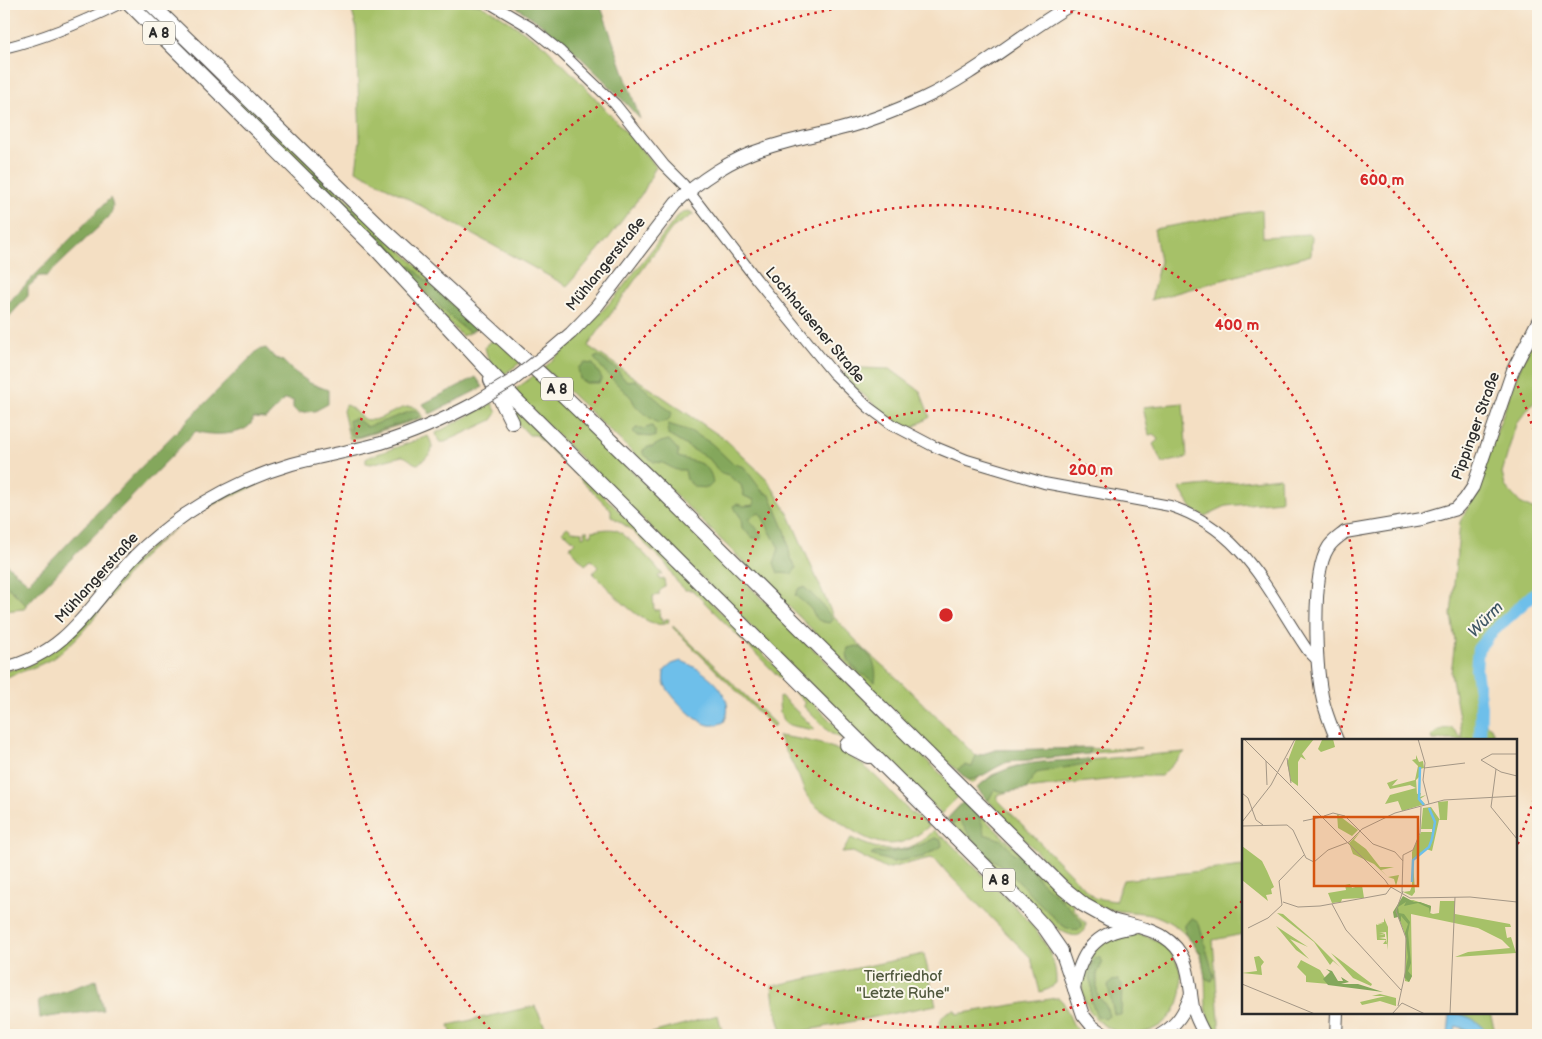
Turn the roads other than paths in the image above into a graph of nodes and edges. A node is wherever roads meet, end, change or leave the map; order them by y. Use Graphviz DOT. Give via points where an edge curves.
graph roads {
  1 [pos="119,4"];
  2 [pos="130,4"];
  3 [pos="151,4"];
  4 [pos="491,4"];
  5 [pos="1072,4"];
  6 [pos="4,48"];
  7 [pos="687,192"];
  8 [pos="1538,321"];
  9 [pos="484,366"];
  10 [pos="512,422"];
  11 [pos="1318,661"];
  12 [pos="4,668"];
  13 [pos="1336,739"];
  14 [pos="847,746"];
  15 [pos="882,764"];
  16 [pos="1109,919"];
  17 [pos="1136,927"];
  18 [pos="1061,951"];
  19 [pos="1074,989"];
  20 [pos="1191,991"];
  21 [pos="1337,1014"];
  22 [pos="1094,1030"];
  23 [pos="1105,1035"];
  24 [pos="1160,1035"];
  25 [pos="1205,1035"];
  26 [pos="1336,1035"];
  1 -- 6 [label="street" via="60,32"];
  2 -- 9 [label="highway, A 8" via="378,250"];
  3 -- 16 [label="highway, A 8" via="381,228 564,395 1062,888"];
  4 -- 7 [label="street, Lochhausener Straße" via="530,27 597,85"];
  5 -- 7 [label="main road, Mühlangerstraße" via="944,89 863,123 760,149"];
  7 -- 11 [label="street, Lochhausener Straße" via="833,373 868,407 891,424 967,460 1044,483 1170,506 1204,520 1240,550"];
  7 -- 12 [label="main road, Mühlangerstraße, bridge" via="597,306 571,333 513,380 446,419 382,442 265,472 208,500 170,526 138,554 63,639 39,656"];
  8 -- 11 [label="main road, Pippinger Straße" via="1513,370 1473,487 1456,509 1422,519 1345,532 1328,548 1317,589"];
  9 -- 10 [label="highway"];
  9 -- 15 [label="highway, A 8"];
  11 -- 13 [label="main road, Pippinger Straße" via="1322,698"];
  14 -- 15 [label="highway"];
  15 -- 18 [label="highway, A 8" via="1027,908"];
  16 -- 17 [label="main road"];
  17 -- 19 [label="main road" via="1112,932 1092,945 1079,965"];
  17 -- 20 [label="main road" via="1165,938 1177,948 1190,976"];
  18 -- 19 [label="main road"];
  19 -- 22 [label="main road"];
  20 -- 24 [label="main road" via="1179,1019"];
  20 -- 25 [label="main road" via="1193,1007"];
  21 -- 26 [label="main road"];
  22 -- 23 [label="main road"];
}
